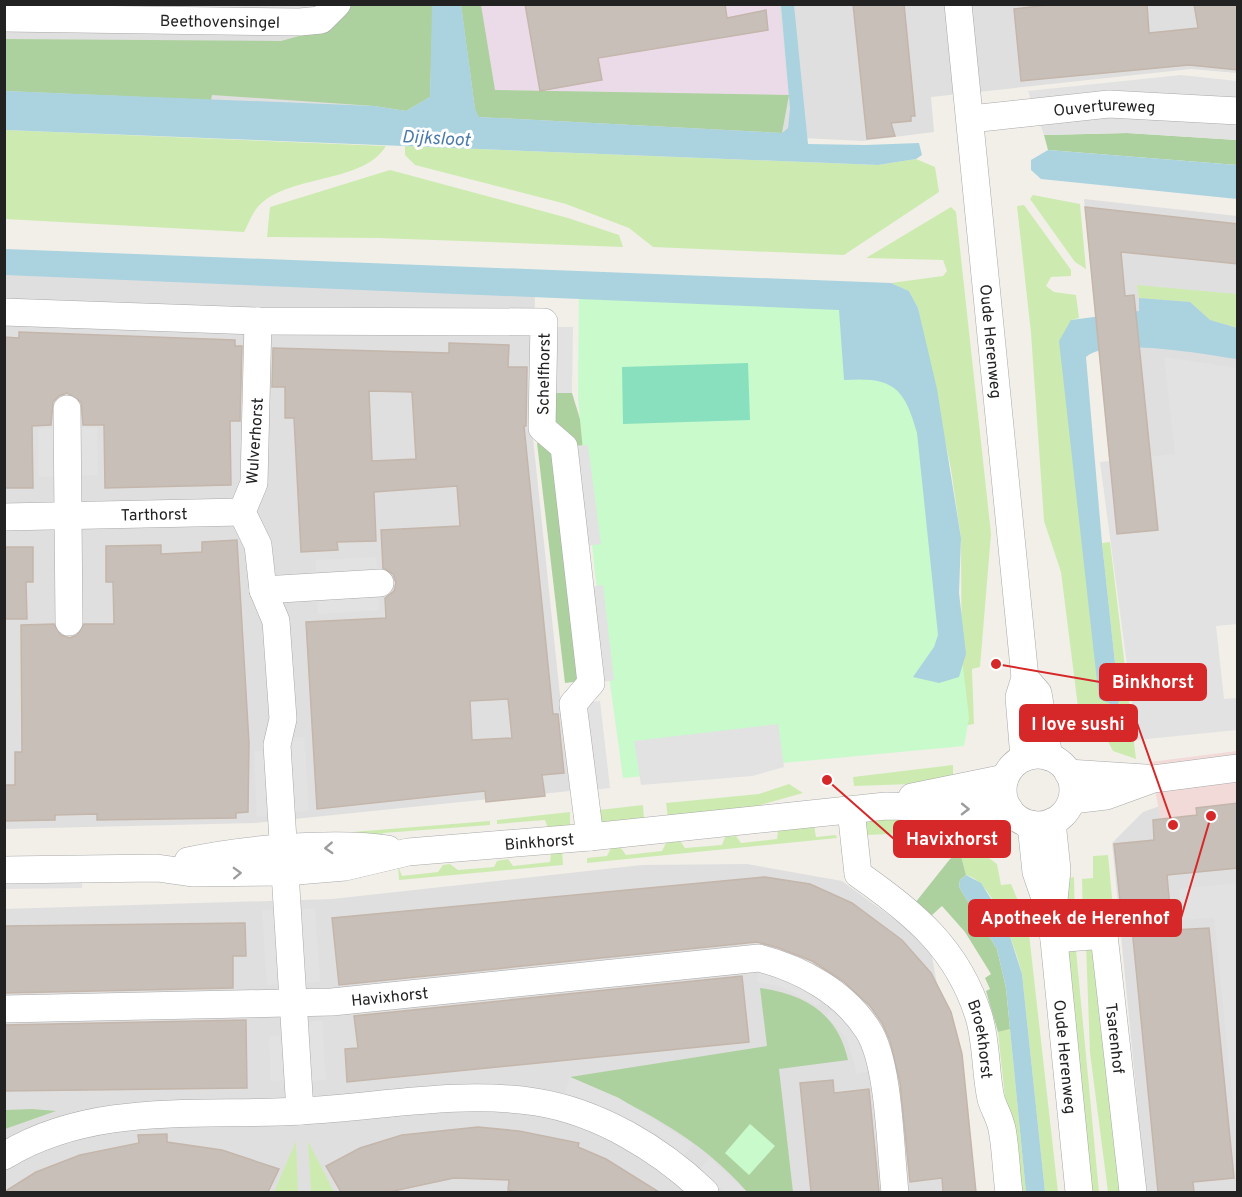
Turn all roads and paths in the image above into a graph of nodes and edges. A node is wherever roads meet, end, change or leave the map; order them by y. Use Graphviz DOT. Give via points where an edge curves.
graph roads {
  1 [pos="337,4"];
  2 [pos="958,4"];
  3 [pos="89,11"];
  4 [pos="4,18"];
  5 [pos="1238,111"];
  6 [pos="971,119"];
  7 [pos="4,312"];
  8 [pos="258,321"];
  9 [pos="67,409"];
  10 [pos="242,512"];
  11 [pos="67,515"];
  12 [pos="4,517"];
  13 [pos="380,583"];
  14 [pos="263,590"];
  15 [pos="69,622"];
  16 [pos="1047,763"];
  17 [pos="1238,768"];
  18 [pos="1005,778"];
  19 [pos="1153,779"];
  20 [pos="1072,800"];
  21 [pos="886,806"];
  22 [pos="1009,809"];
  23 [pos="851,810"];
  24 [pos="1042,823"];
  25 [pos="590,837"];
  26 [pos="284,861"];
  27 [pos="4,870"];
  28 [pos="1053,929"];
  29 [pos="294,1004"];
  30 [pos="4,1009"];
  31 [pos="300,1111"];
  32 [pos="4,1156"];
  33 [pos="705,1192"];
  34 [pos="895,1192"];
  35 [pos="1009,1192"];
  36 [pos="1079,1192"];
  37 [pos="1133,1192"];
  1 -- 3 [label="street, Beethovensingel" via="321,20 290,22"];
  2 -- 6 [label="street, Oude Herenweg"];
  3 -- 4 [label="street, Beethovensingel"];
  5 -- 6 [label="street, Ouvertureweg" via="1109,104"];
  6 -- 16 [label="street, Oude Herenweg" via="1025,678 1038,693"];
  7 -- 8 [label="street, Schelfhorst"];
  8 -- 10 [label="street, Wulverhorst" via="254,483"];
  8 -- 25 [label="street, Schelfhorst" via="544,322 542,428 564,447 591,683 573,704"];
  9 -- 11 [label="street"];
  10 -- 11 [label="street, Tarthorst"];
  10 -- 14 [label="street" via="258,545"];
  11 -- 12 [label="street, Tarthorst"];
  11 -- 15 [label="street"];
  13 -- 14 [label="street"];
  14 -- 26 [label="street" via="276,621 283,719 277,745"];
  16 -- 18 [label="street" via="1013,766"];
  16 -- 19 [label="street"];
  16 -- 20 [label="street" via="1073,786"];
  17 -- 19 [label="street"];
  18 -- 21 [label="street, Binkhorst" via="919,795"];
  18 -- 22 [label="street" via="1003,794"];
  19 -- 20 [label="street" via="1106,796"];
  20 -- 24 [label="street" via="1062,815"];
  21 -- 22 [label="street, Binkhorst, one-way"];
  21 -- 23 [label="street, Binkhorst"];
  22 -- 24 [label="street" via="1016,818"];
  23 -- 25 [label="street, Binkhorst"];
  23 -- 35 [label="street, Broekhorst" via="858,874 929,929 964,983 979,1017 991,1099 1002,1127"];
  24 -- 28 [label="street, Oude Herenweg" via="1058,870"];
  25 -- 26 [label="street, Binkhorst" via="408,852 351,847"];
  26 -- 27 [label="street, Binkhorst" via="207,857 157,868"];
  26 -- 29 [label="street"];
  28 -- 36 [label="street, Oude Herenweg"];
  28 -- 37 [label="street, Tsarenhof" via="1104,935"];
  29 -- 30 [label="street, Havixhorst"];
  29 -- 31 [label="street"];
  29 -- 34 [label="street, Havixhorst" via="759,958 790,966 833,994 869,1031 883,1081"];
  31 -- 32 [label="street" via="128,1115 61,1131"];
  31 -- 33 [label="street" via="481,1096 537,1102 582,1114 614,1128 684,1172"];
}
